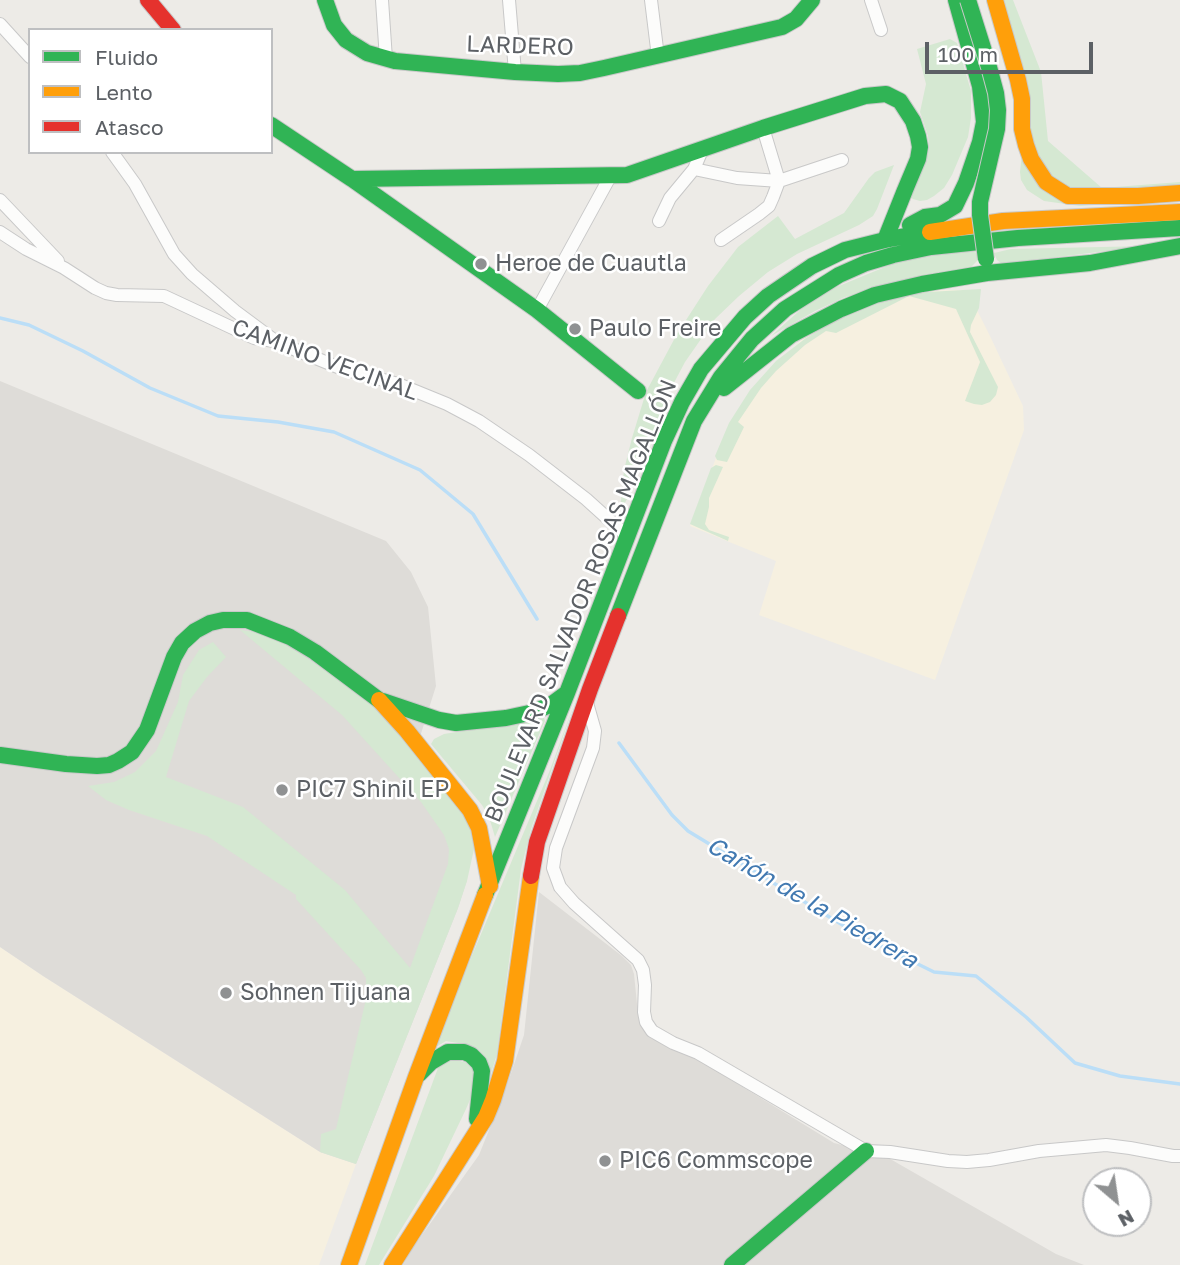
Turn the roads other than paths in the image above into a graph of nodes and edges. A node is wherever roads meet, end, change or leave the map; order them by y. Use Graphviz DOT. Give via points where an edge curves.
graph roads {
  1 [pos="148,0"];
  2 [pos="325,0"];
  3 [pos="382,0"];
  4 [pos="509,0"];
  5 [pos="651,0"];
  6 [pos="812,0"];
  7 [pos="871,0"];
  8 [pos="956,0"];
  9 [pos="968,0"];
  10 [pos="977,0"];
  11 [pos="995,0"];
  12 [pos="0,24"];
  13 [pos="171,28"];
  14 [pos="881,30"];
  15 [pos="657,49"];
  16 [pos="28,55"];
  17 [pos="386,58"];
  18 [pos="515,72"];
  19 [pos="273,126"];
  20 [pos="763,128"];
  21 [pos="703,148"];
  22 [pos="113,154"];
  23 [pos="842,160"];
  24 [pos="694,169"];
  25 [pos="611,175"];
  26 [pos="352,179"];
  27 [pos="779,181"];
  28 [pos="905,190"];
  29 [pos="1180,193"];
  30 [pos="0,200"];
  31 [pos="1180,212"];
  32 [pos="925,217"];
  33 [pos="659,221"];
  34 [pos="1180,228"];
  35 [pos="0,232"];
  36 [pos="887,239"];
  37 [pos="721,240"];
  38 [pos="1180,246"];
  39 [pos="989,266"];
  40 [pos="64,268"];
  41 [pos="537,310"];
  42 [pos="274,341"];
  43 [pos="638,391"];
  44 [pos="694,421"];
  45 [pos="627,536"];
  46 [pos="567,693"];
  47 [pos="379,700"];
  48 [pos="587,703"];
  49 [pos="0,755"];
  50 [pos="490,887"];
  51 [pos="416,1077"];
  52 [pos="475,1135"];
  53 [pos="866,1151"];
  54 [pos="1180,1156"];
  55 [pos="349,1265"];
  56 [pos="392,1265"];
  57 [pos="732,1265"];
  1 -- 13 [label="main road"];
  2 -- 17 [label="main road, LARDERO" via="334,25 346,40"];
  3 -- 17 [label="street"];
  4 -- 18 [label="street"];
  5 -- 15 [label="street"];
  6 -- 15 [label="main road, LARDERO" via="782,27"];
  7 -- 14 [label="street"];
  8 -- 32 [label="main road" via="984,122 967,183 955,206"];
  9 -- 39 [label="main road, bridge" via="998,110 980,202"];
  10 -- 39 [label="main road" via="1001,83 1005,124 988,195"];
  11 -- 29 [label="main road" via="1018,80 1026,145 1046,182 1068,196"];
  12 -- 16 [label="street"];
  15 -- 18 [label="main road, LARDERO" via="580,73"];
  17 -- 18 [label="main road, LARDERO"];
  19 -- 26 [label="main road"];
  20 -- 21 [label="main road"];
  20 -- 27 [label="street"];
  20 -- 28 [label="main road" via="865,96 894,97 913,121 920,147"];
  21 -- 24 [label="street"];
  21 -- 25 [label="main road" via="639,173"];
  22 -- 42 [label="street" via="174,254"];
  23 -- 27 [label="street"];
  24 -- 27 [label="street"];
  24 -- 33 [label="street" via="670,198"];
  25 -- 26 [label="main road"];
  25 -- 41 [label="street"];
  26 -- 41 [label="main road"];
  27 -- 37 [label="street" via="769,206"];
  28 -- 32 [label="main road" via="912,213"];
  28 -- 36 [label="main road"];
  30 -- 40 [label="street"];
  31 -- 36 [label="main road, BOULEVARD SALVADOR ROSAS MAGALLÓN" via="1003,221"];
  32 -- 36 [label="main road"];
  34 -- 44 [label="main road, BOULEVARD SALVADOR ROSAS MAGALLÓN" via="931,247 866,263 808,294 767,324 721,377"];
  35 -- 40 [label="street, CAMINO VECINAL"];
  36 -- 45 [label="main road, BOULEVARD SALVADOR ROSAS MAGALLÓN" via="845,250 792,279 722,342 682,402"];
  38 -- 39 [label="main road" via="1090,263"];
  39 -- 44 [label="main road" via="875,295 814,322 741,373"];
  40 -- 42 [label="street, CAMINO VECINAL" via="106,293 164,296 254,338"];
  41 -- 43 [label="main road"];
  42 -- 45 [label="street, CAMINO VECINAL" via="340,368 398,384 479,421 557,475"];
  44 -- 48 [label="main road, BOULEVARD SALVADOR ROSAS MAGALLÓN"];
  45 -- 46 [label="main road, BOULEVARD SALVADOR ROSAS MAGALLÓN"];
  46 -- 47 [label="main road" via="534,712 456,723"];
  46 -- 50 [label="main road, BOULEVARD SALVADOR ROSAS MAGALLÓN"];
  47 -- 49 [label="main road" via="290,637 247,620 223,620 202,627 182,643 148,730 132,752 118,761 76,765"];
  47 -- 50 [label="main road" via="470,810 479,828"];
  48 -- 52 [label="main road, BOULEVARD SALVADOR ROSAS MAGALLÓN" via="537,842 505,1061 493,1100"];
  48 -- 53 [label="street" via="595,731 593,748 554,858 560,887 638,960 645,985 644,1012 652,1031"];
  50 -- 51 [label="main road, BOULEVARD SALVADOR ROSAS MAGALLÓN"];
  51 -- 52 [label="main road" via="448,1052 475,1058 482,1079"];
  51 -- 55 [label="main road, BOULEVARD SALVADOR ROSAS MAGALLÓN"];
  52 -- 56 [label="main road, BOULEVARD SALVADOR ROSAS MAGALLÓN"];
  53 -- 54 [label="street" via="967,1162 1106,1145"];
  53 -- 57 [label="main road"];
}
